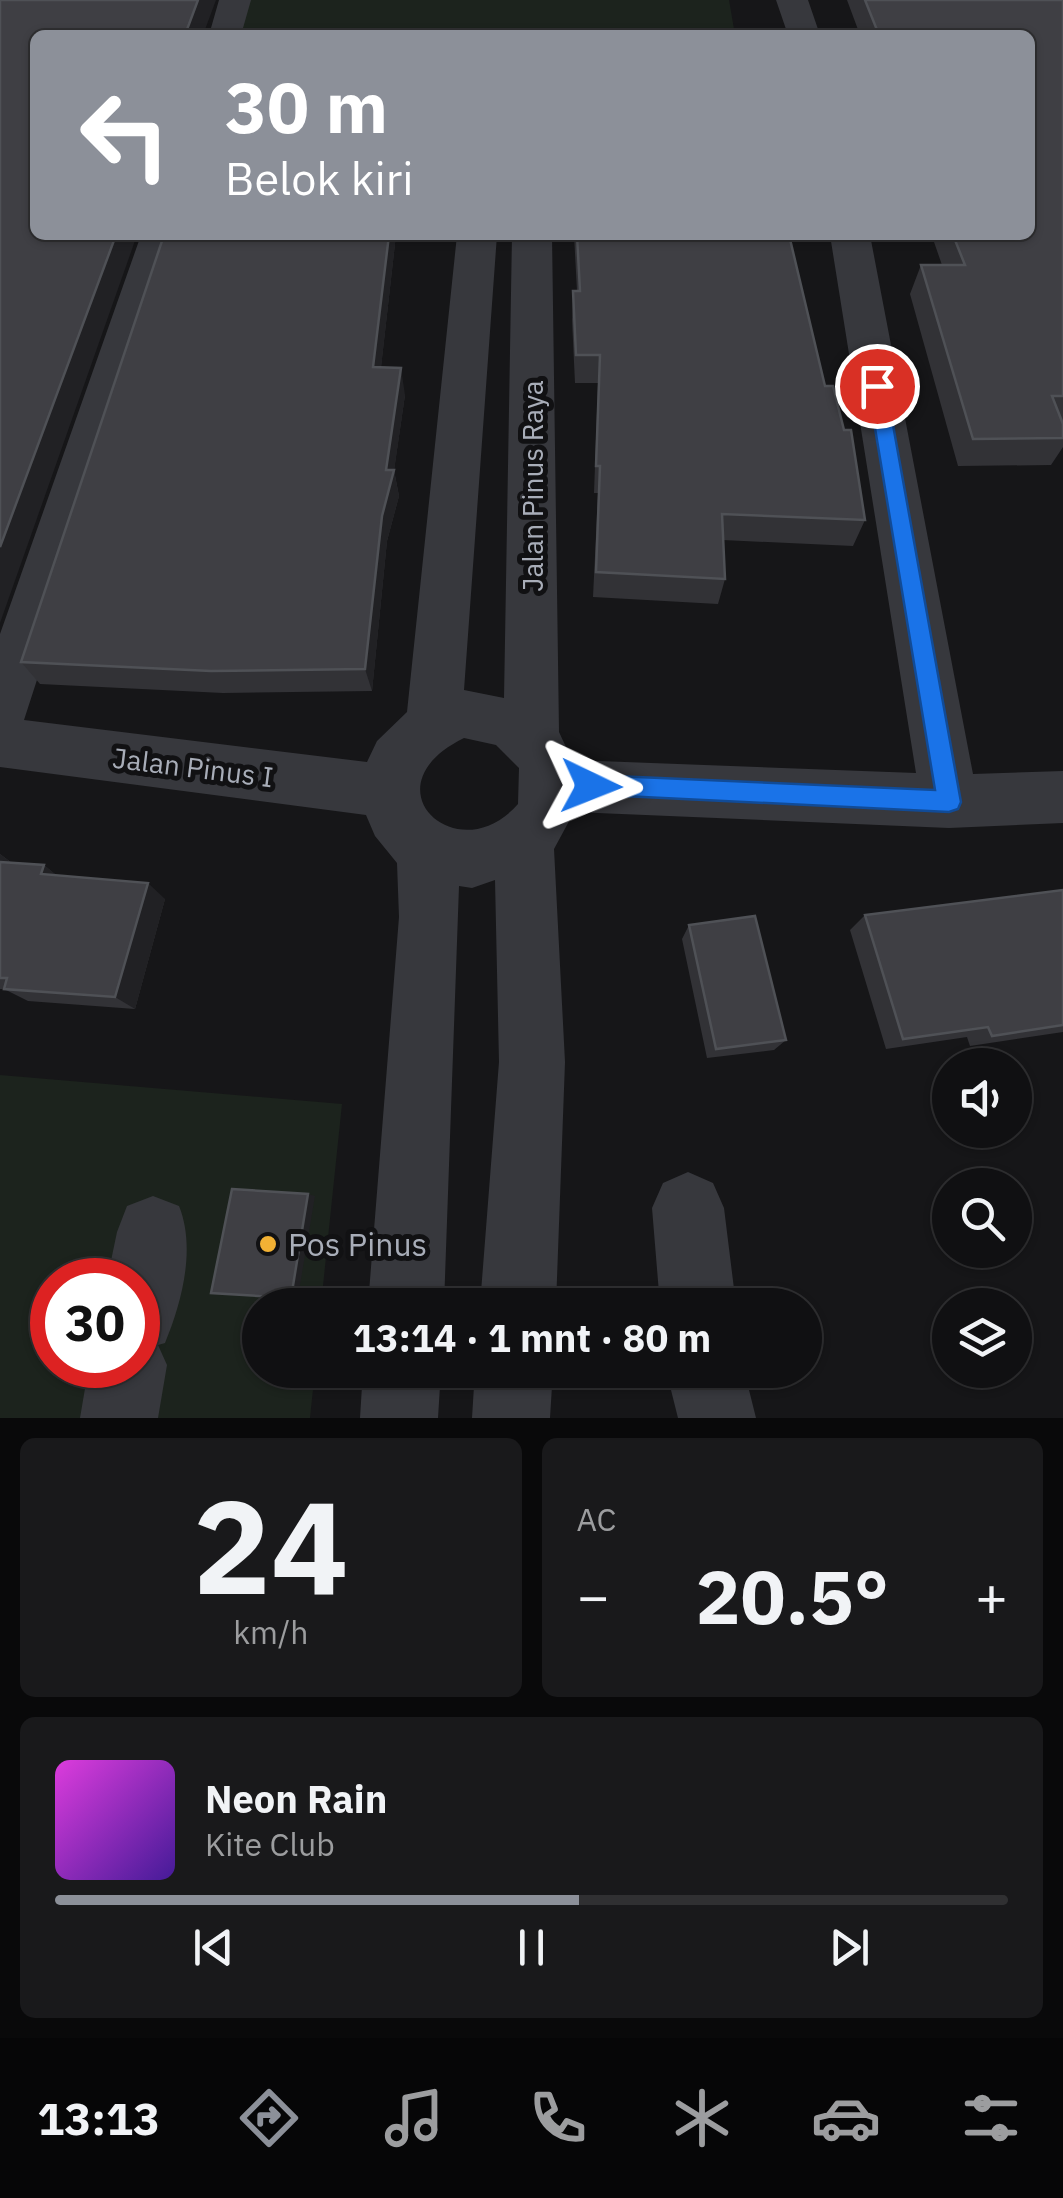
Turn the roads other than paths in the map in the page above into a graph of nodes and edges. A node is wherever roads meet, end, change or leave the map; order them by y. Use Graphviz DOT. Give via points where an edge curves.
graph roads {
  1 [pos="235,0"];
  2 [pos="792,0"];
  3 [pos="226,30"];
  4 [pos="802,30"];
  5 [pos="159,240"];
  6 [pos="477,240"];
  7 [pos="532,240"];
  8 [pos="851,240"];
  9 [pos="0,712"];
  10 [pos="434,722"];
  11 [pos="0,742"];
  12 [pos="535,787"];
  13 [pos="387,792"];
  14 [pos="1063,797"];
  15 [pos="949,802"];
  16 [pos="427,853"];
  17 [pos="688,1208"];
  18 [pos="153,1232"];
  19 [pos="148,1258"];
  20 [pos="407,1288"];
  21 [pos="519,1288"];
  22 [pos="696,1288"];
  23 [pos="124,1388"];
  24 [pos="401,1388"];
  25 [pos="513,1388"];
  26 [pos="709,1388"];
  27 [pos="118,1418"];
  28 [pos="399,1418"];
  29 [pos="511,1418"];
  30 [pos="716,1418"];
  1 -- 3 [label="street"];
  2 -- 4 [label="street"];
  5 -- 9 [label="street"];
  6 -- 10 [label="street"];
  7 -- 12 [label="street, Jalan Pinus Raya"];
  8 -- 15 [label="street"];
  10 -- 12 [label="street" via="460,714 511,722"];
  10 -- 13 [label="street" via="400,750"];
  11 -- 13 [label="street, Jalan Pinus I"];
  12 -- 15 [label="street"];
  12 -- 16 [label="street" via="494,856 461,862"];
  12 -- 21 [label="street, Jalan Pinus Raya" via="524,919 532,1062"];
  13 -- 16 [label="street" via="399,827"];
  14 -- 15 [label="street"];
  16 -- 20 [label="street" via="430,917"];
  17 -- 22 [label="street"];
  18 -- 19 [label="street"];
  23 -- 27 [label="street"];
  24 -- 28 [label="street"];
  25 -- 29 [label="street"];
  26 -- 30 [label="street"];
}
